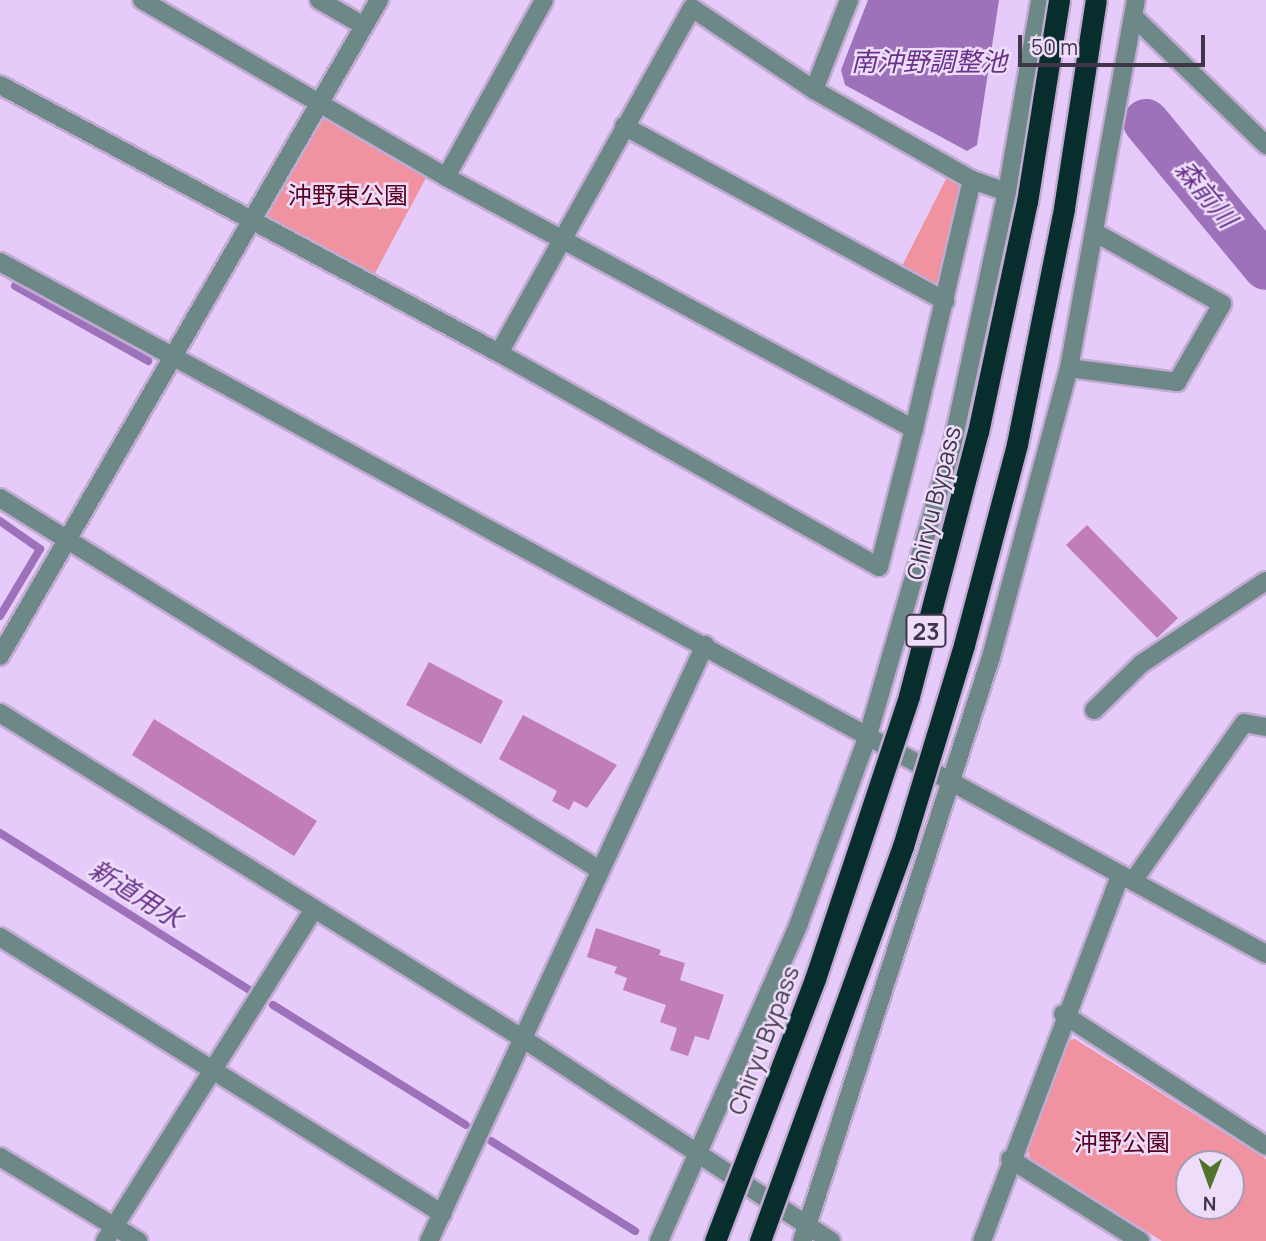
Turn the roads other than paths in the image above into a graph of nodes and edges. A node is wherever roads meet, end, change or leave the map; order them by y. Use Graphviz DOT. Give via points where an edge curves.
graph roads {
  1 [pos="142,0"];
  2 [pos="319,0"];
  3 [pos="379,0"];
  4 [pos="544,0"];
  5 [pos="849,0"];
  6 [pos="1040,0"];
  7 [pos="1059,0"];
  8 [pos="1096,0"];
  9 [pos="694,4"];
  10 [pos="1135,8"];
  11 [pos="364,26"];
  12 [pos="0,85"];
  13 [pos="814,90"];
  14 [pos="321,103"];
  15 [pos="624,126"];
  16 [pos="1266,145"];
  17 [pos="446,177"];
  18 [pos="972,180"];
  19 [pos="1007,192"];
  20 [pos="254,225"];
  21 [pos="1096,233"];
  22 [pos="564,236"];
  23 [pos="0,262"];
  24 [pos="945,301"];
  25 [pos="499,353"];
  26 [pos="175,358"];
  27 [pos="1069,368"];
  28 [pos="914,429"];
  29 [pos="0,498"];
  30 [pos="71,537"];
  31 [pos="1266,581"];
  32 [pos="705,645"];
  33 [pos="0,656"];
  34 [pos="1094,710"];
  35 [pos="0,713"];
  36 [pos="1266,727"];
  37 [pos="868,735"];
  38 [pos="950,780"];
  39 [pos="600,870"];
  40 [pos="1126,878"];
  41 [pos="312,912"];
  42 [pos="0,937"];
  43 [pos="1266,954"];
  44 [pos="1063,1014"];
  45 [pos="522,1038"];
  46 [pos="217,1071"];
  47 [pos="1266,1146"];
  48 [pos="700,1154"];
  49 [pos="0,1157"];
  50 [pos="1010,1159"];
  51 [pos="443,1214"];
  52 [pos="110,1233"];
  53 [pos="805,1233"];
  54 [pos="138,1241"];
  55 [pos="429,1241"];
  56 [pos="659,1241"];
  57 [pos="715,1241"];
  58 [pos="760,1241"];
  59 [pos="831,1241"];
  60 [pos="982,1241"];
  61 [pos="1140,1241"];
  1 -- 14 [label="street"];
  2 -- 11 [label="street"];
  3 -- 11 [label="street"];
  4 -- 17 [label="street"];
  5 -- 13 [label="street"];
  6 -- 19 [label="street"];
  7 -- 57 [label="highway, Chiryu Bypass / 23, bridge" via="1027,202 981,419 909,696 815,979"];
  8 -- 58 [label="highway, 23, bridge" via="1064,208 1017,444 964,645 903,846"];
  9 -- 13 [label="street"];
  9 -- 15 [label="street"];
  10 -- 16 [label="street"];
  10 -- 21 [label="street"];
  11 -- 14 [label="street"];
  12 -- 20 [label="street"];
  13 -- 18 [label="street"];
  14 -- 17 [label="street"];
  14 -- 20 [label="street"];
  15 -- 22 [label="street"];
  15 -- 24 [label="street"];
  17 -- 22 [label="street"];
  18 -- 19 [label="street"];
  18 -- 24 [label="street"];
  19 -- 37 [label="street" via="952,446"];
  20 -- 25 [label="street"];
  20 -- 26 [label="street"];
  21 -- 27 [label="street"];
  21 -- 27 [label="street" via="1222,304 1177,382"];
  22 -- 25 [label="street"];
  22 -- 28 [label="street"];
  23 -- 26 [label="street"];
  24 -- 28 [label="street"];
  25 -- 28 [label="street" via="879,567"];
  26 -- 30 [label="street"];
  26 -- 32 [label="street"];
  27 -- 38 [label="street"];
  29 -- 30 [label="street"];
  30 -- 33 [label="street"];
  30 -- 39 [label="street"];
  31 -- 34 [label="street" via="1140,664"];
  32 -- 37 [label="street"];
  32 -- 39 [label="street"];
  35 -- 41 [label="street"];
  36 -- 40 [label="street" via="1244,723"];
  37 -- 38 [label="street"];
  37 -- 48 [label="street" via="799,923"];
  38 -- 40 [label="street"];
  38 -- 53 [label="street"];
  39 -- 45 [label="street"];
  40 -- 43 [label="street"];
  40 -- 44 [label="street"];
  41 -- 45 [label="street"];
  41 -- 46 [label="street"];
  42 -- 46 [label="street"];
  44 -- 47 [label="street"];
  44 -- 50 [label="street"];
  45 -- 48 [label="street"];
  45 -- 51 [label="street"];
  46 -- 51 [label="street"];
  46 -- 52 [label="street"];
  48 -- 53 [label="street"];
  48 -- 56 [label="street"];
  49 -- 52 [label="street"];
  50 -- 60 [label="street"];
  50 -- 61 [label="street"];
  51 -- 55 [label="street"];
  52 -- 54 [label="street"];
  53 -- 59 [label="street"];
}
